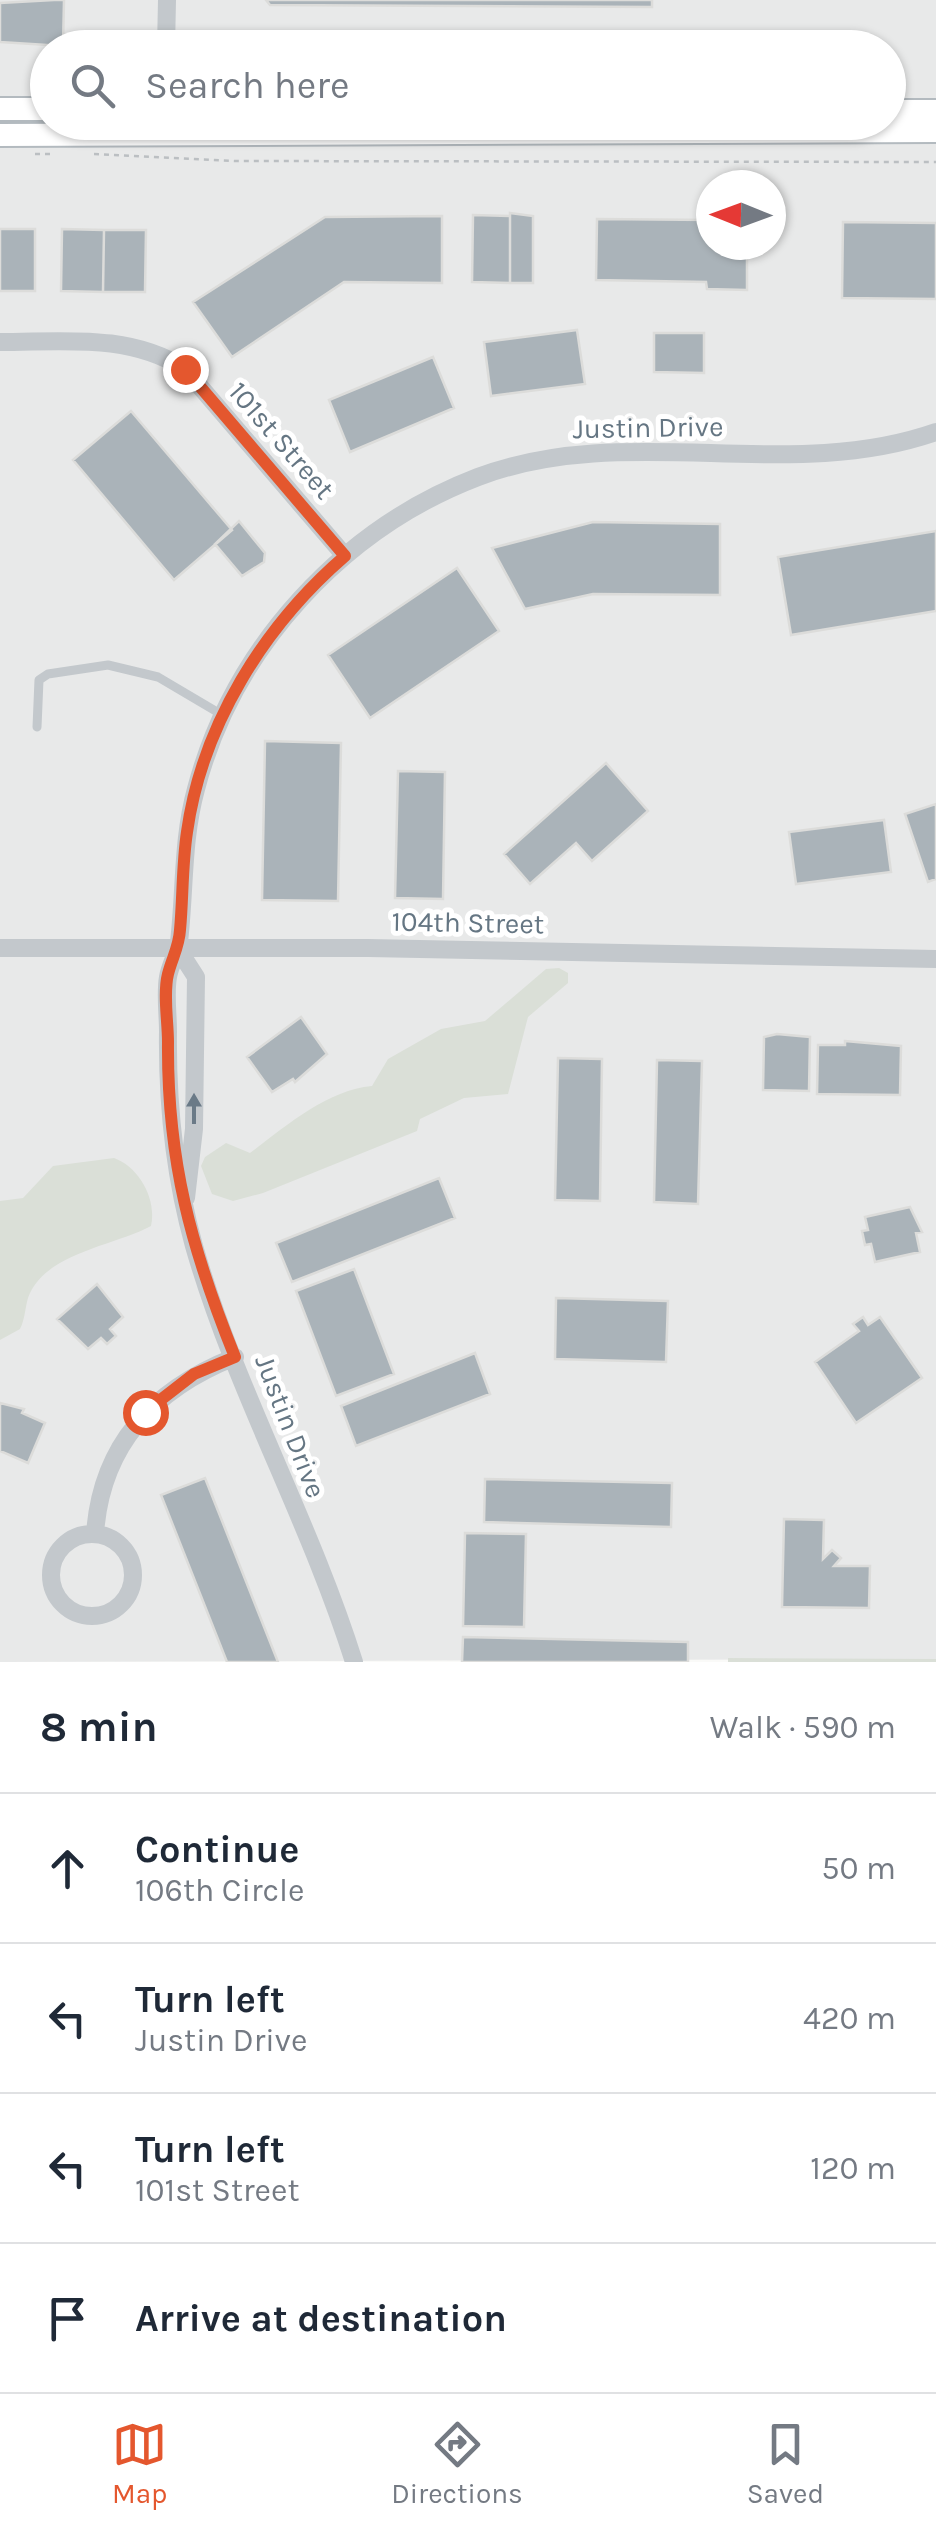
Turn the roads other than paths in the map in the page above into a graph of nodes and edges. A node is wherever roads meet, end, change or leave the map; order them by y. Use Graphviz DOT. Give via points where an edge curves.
graph roads {
  1 [pos="167,0"];
  2 [pos="166,30"];
  3 [pos="0,109"];
  4 [pos="30,109"];
  5 [pos="906,111"];
  6 [pos="936,111"];
  7 [pos="906,132"];
  8 [pos="936,132"];
  9 [pos="0,135"];
  10 [pos="30,136"];
  11 [pos="0,342"];
  12 [pos="936,432"];
  13 [pos="345,556"];
  14 [pos="224,716"];
  15 [pos="38,727"];
  16 [pos="0,948"];
  17 [pos="178,949"];
  18 [pos="936,959"];
  19 [pos="185,1206"];
  20 [pos="235,1357"];
  21 [pos="94,1534"];
  22 [pos="354,1662"];
  1 -- 2 [label="street"];
  3 -- 4 [label="main road"];
  5 -- 6 [label="main road"];
  7 -- 8 [label="main road"];
  9 -- 10 [label="main road"];
  11 -- 13 [label="street, 101st Street" via="115,342 185,369"];
  12 -- 13 [label="street, Justin Drive" via="864,452 614,451 525,463 440,494"];
  13 -- 14 [label="street, Justin Drive" via="275,630"];
  14 -- 15 [label="lane" via="158,678 92,665 39,680"];
  14 -- 17 [label="street, Justin Drive" via="187,830"];
  16 -- 17 [label="street, 104th Street"];
  17 -- 18 [label="street, 104th Street"];
  17 -- 19 [label="street, Justin Drive" via="168,975 167,1107"];
  19 -- 17 [label="street, Justin Drive, one-way" via="194,1130 196,977"];
  19 -- 20 [label="street, Justin Drive"];
  20 -- 21 [label="street" via="174,1387 137,1420 110,1463"];
  20 -- 22 [label="street, Justin Drive"];
  21 -- 21 [label="street" via="62,1548 52,1572 58,1598 91,1616 117,1607 132,1575 123,1548"];
}
